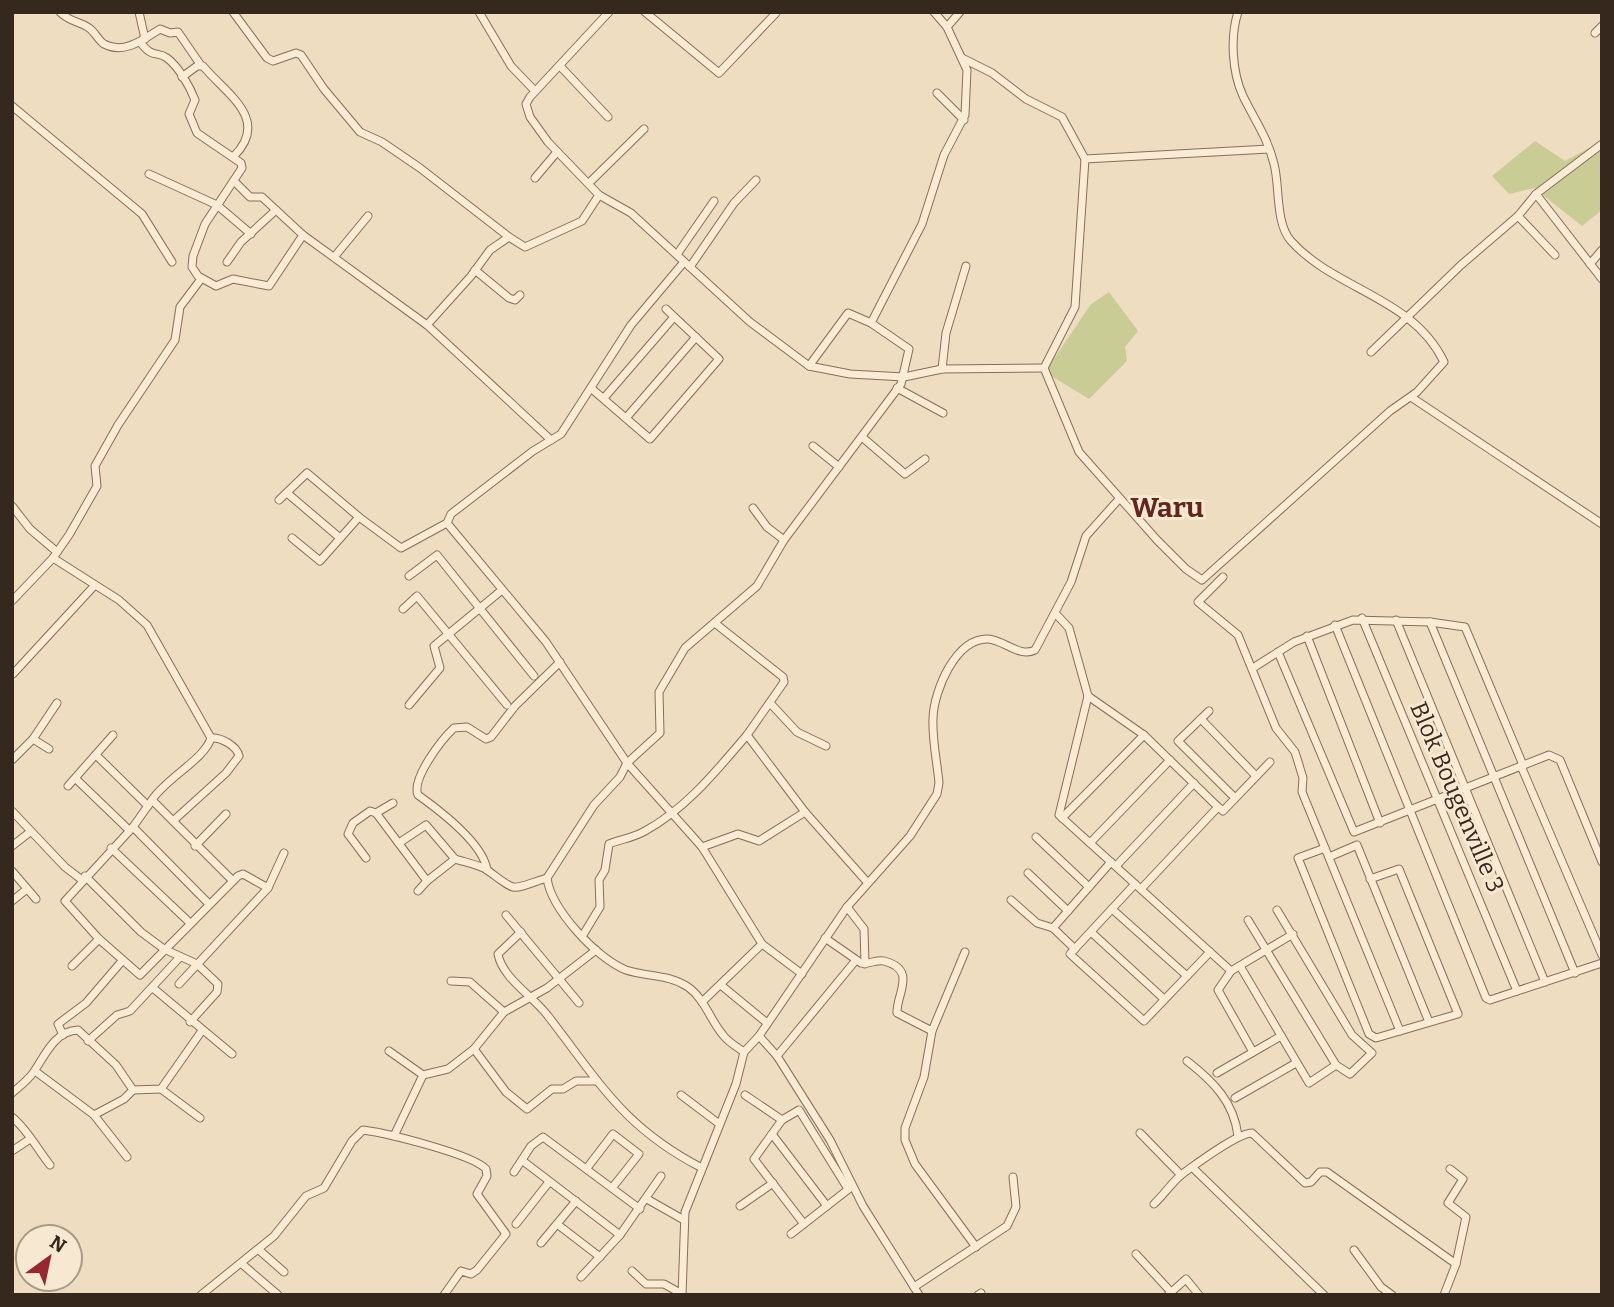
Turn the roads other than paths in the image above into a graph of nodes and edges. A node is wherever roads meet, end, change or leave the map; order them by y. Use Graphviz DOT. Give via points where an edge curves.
graph roads {
  1 [pos="60,12"];
  2 [pos="139,12"];
  3 [pos="233,12"];
  4 [pos="479,12"];
  5 [pos="609,12"];
  6 [pos="645,12"];
  7 [pos="934,12"];
  8 [pos="960,12"];
  9 [pos="1238,12"];
  10 [pos="776,13"];
  11 [pos="1602,26"];
  12 [pos="947,27"];
  13 [pos="1595,33"];
  14 [pos="143,40"];
  15 [pos="962,58"];
  16 [pos="200,64"];
  17 [pos="559,66"];
  18 [pos="182,77"];
  19 [pos="534,91"];
  20 [pos="937,93"];
  21 [pos="12,106"];
  22 [pos="608,117"];
  23 [pos="964,120"];
  24 [pos="644,129"];
  25 [pos="1602,144"];
  26 [pos="1269,149"];
  27 [pos="557,152"];
  28 [pos="234,156"];
  29 [pos="1085,159"];
  30 [pos="149,174"];
  31 [pos="535,178"];
  32 [pos="756,180"];
  33 [pos="234,181"];
  34 [pos="589,183"];
  35 [pos="1536,194"];
  36 [pos="599,195"];
  37 [pos="714,201"];
  38 [pos="217,205"];
  39 [pos="276,210"];
  40 [pos="368,216"];
  41 [pos="1518,216"];
  42 [pos="251,234"];
  43 [pos="303,234"];
  44 [pos="509,237"];
  45 [pos="1602,250"];
  46 [pos="678,253"];
  47 [pos="1555,255"];
  48 [pos="335,256"];
  49 [pos="172,262"];
  50 [pos="227,262"];
  51 [pos="687,264"];
  52 [pos="1590,264"];
  53 [pos="966,266"];
  54 [pos="475,270"];
  55 [pos="201,279"];
  56 [pos="1602,279"];
  57 [pos="520,295"];
  58 [pos="666,309"];
  59 [pos="1409,316"];
  60 [pos="674,317"];
  61 [pos="872,323"];
  62 [pos="426,325"];
  63 [pos="696,337"];
  64 [pos="1371,352"];
  65 [pos="809,366"];
  66 [pos="942,369"];
  67 [pos="1044,369"];
  68 [pos="904,377"];
  69 [pos="897,388"];
  70 [pos="592,389"];
  71 [pos="1411,397"];
  72 [pos="604,398"];
  73 [pos="943,414"];
  74 [pos="626,418"];
  75 [pos="862,437"];
  76 [pos="551,440"];
  77 [pos="813,446"];
  78 [pos="925,459"];
  79 [pos="839,467"];
  80 [pos="287,493"];
  81 [pos="1119,499"];
  82 [pos="279,500"];
  83 [pos="12,506"];
  84 [pos="753,508"];
  85 [pos="359,517"];
  86 [pos="447,523"];
  87 [pos="1602,524"];
  88 [pos="292,538"];
  89 [pos="340,538"];
  90 [pos="784,540"];
  91 [pos="55,555"];
  92 [pos="409,576"];
  93 [pos="1223,577"];
  94 [pos="96,585"];
  95 [pos="502,590"];
  96 [pos="12,600"];
  97 [pos="480,608"];
  98 [pos="403,609"];
  99 [pos="1056,614"];
  100 [pos="1362,618"];
  101 [pos="1396,620"];
  102 [pos="1430,622"];
  103 [pos="716,624"];
  104 [pos="1335,625"];
  105 [pos="449,634"];
  106 [pos="1307,636"];
  107 [pos="1278,652"];
  108 [pos="560,662"];
  109 [pos="1254,667"];
  110 [pos="13,674"];
  111 [pos="534,676"];
  112 [pos="1088,696"];
  113 [pos="57,703"];
  114 [pos="771,704"];
  115 [pos="409,705"];
  116 [pos="507,705"];
  117 [pos="1209,711"];
  118 [pos="1201,719"];
  119 [pos="113,735"];
  120 [pos="1144,735"];
  121 [pos="747,736"];
  122 [pos="211,738"];
  123 [pos="33,740"];
  124 [pos="827,746"];
  125 [pos="49,750"];
  126 [pos="96,755"];
  127 [pos="12,760"];
  128 [pos="1170,760"];
  129 [pos="1270,762"];
  130 [pos="627,763"];
  131 [pos="1522,765"];
  132 [pos="1256,776"];
  133 [pos="1494,777"];
  134 [pos="76,779"];
  135 [pos="1194,783"];
  136 [pos="68,786"];
  137 [pos="1467,788"];
  138 [pos="1235,798"];
  139 [pos="1437,800"];
  140 [pos="150,803"];
  141 [pos="393,803"];
  142 [pos="1218,807"];
  143 [pos="12,811"];
  144 [pos="1410,811"];
  145 [pos="805,812"];
  146 [pos="376,813"];
  147 [pos="226,814"];
  148 [pos="671,814"];
  149 [pos="1062,818"];
  150 [pos="173,821"];
  151 [pos="1380,823"];
  152 [pos="131,829"];
  153 [pos="30,832"];
  154 [pos="1036,837"];
  155 [pos="399,843"];
  156 [pos="1090,844"];
  157 [pos="12,846"];
  158 [pos="195,846"];
  159 [pos="702,847"];
  160 [pos="111,848"];
  161 [pos="1325,848"];
  162 [pos="284,853"];
  163 [pos="1329,857"];
  164 [pos="366,858"];
  165 [pos="455,859"];
  166 [pos="1602,862"];
  167 [pos="1113,864"];
  168 [pos="487,870"];
  169 [pos="12,871"];
  170 [pos="1028,873"];
  171 [pos="84,878"];
  172 [pos="547,878"];
  173 [pos="1370,879"];
  174 [pos="232,880"];
  175 [pos="427,881"];
  176 [pos="867,882"];
  177 [pos="1089,887"];
  178 [pos="1138,887"];
  179 [pos="268,888"];
  180 [pos="27,889"];
  181 [pos="418,891"];
  182 [pos="36,899"];
  183 [pos="1011,900"];
  184 [pos="12,901"];
  185 [pos="209,904"];
  186 [pos="847,907"];
  187 [pos="1112,909"];
  188 [pos="1277,910"];
  189 [pos="1068,911"];
  190 [pos="506,915"];
  191 [pos="1248,920"];
  192 [pos="189,922"];
  193 [pos="1053,928"];
  194 [pos="521,932"];
  195 [pos="1091,932"];
  196 [pos="1293,934"];
  197 [pos="583,935"];
  198 [pos="99,939"];
  199 [pos="825,939"];
  200 [pos="762,944"];
  201 [pos="164,949"];
  202 [pos="1075,949"];
  203 [pos="596,950"];
  204 [pos="1266,950"];
  205 [pos="965,952"];
  206 [pos="1210,952"];
  207 [pos="1602,954"];
  208 [pos="180,957"];
  209 [pos="856,960"];
  210 [pos="122,961"];
  211 [pos="197,964"];
  212 [pos="865,964"];
  213 [pos="1600,965"];
  214 [pos="72,966"];
  215 [pos="1240,966"];
  216 [pos="1231,971"];
  217 [pos="1575,973"];
  218 [pos="802,974"];
  219 [pos="1187,976"];
  220 [pos="559,978"];
  221 [pos="451,981"];
  222 [pos="1545,982"];
  223 [pos="179,984"];
  224 [pos="722,986"];
  225 [pos="153,988"];
  226 [pos="1517,991"];
  227 [pos="531,998"];
  228 [pos="1164,999"];
  229 [pos="702,1002"];
  230 [pos="579,1003"];
  231 [pos="505,1012"];
  232 [pos="190,1022"];
  233 [pos="1429,1022"];
  234 [pos="767,1023"];
  235 [pos="932,1031"];
  236 [pos="1400,1031"];
  237 [pos="201,1032"];
  238 [pos="63,1035"];
  239 [pos="759,1036"];
  240 [pos="1281,1036"];
  241 [pos="88,1041"];
  242 [pos="474,1049"];
  243 [pos="389,1051"];
  244 [pos="744,1052"];
  245 [pos="1253,1052"];
  246 [pos="232,1054"];
  247 [pos="777,1056"];
  248 [pos="1187,1061"];
  249 [pos="1297,1063"];
  250 [pos="1336,1065"];
  251 [pos="35,1071"];
  252 [pos="1217,1073"];
  253 [pos="423,1075"];
  254 [pos="12,1079"];
  255 [pos="597,1081"];
  256 [pos="161,1089"];
  257 [pos="16,1090"];
  258 [pos="134,1090"];
  259 [pos="681,1095"];
  260 [pos="745,1095"];
  261 [pos="1235,1098"];
  262 [pos="94,1115"];
  263 [pos="12,1117"];
  264 [pos="201,1118"];
  265 [pos="782,1120"];
  266 [pos="718,1123"];
  267 [pos="1140,1133"];
  268 [pos="772,1134"];
  269 [pos="394,1136"];
  270 [pos="1238,1136"];
  271 [pos="30,1139"];
  272 [pos="12,1151"];
  273 [pos="127,1157"];
  274 [pos="523,1161"];
  275 [pos="50,1165"];
  276 [pos="587,1168"];
  277 [pos="702,1168"];
  278 [pos="1194,1168"];
  279 [pos="1450,1169"];
  280 [pos="514,1172"];
  281 [pos="1181,1175"];
  282 [pos="661,1176"];
  283 [pos="1013,1177"];
  284 [pos="549,1182"];
  285 [pos="773,1183"];
  286 [pos="851,1187"];
  287 [pos="612,1188"];
  288 [pos="647,1199"];
  289 [pos="576,1201"];
  290 [pos="1154,1204"];
  291 [pos="740,1206"];
  292 [pos="827,1206"];
  293 [pos="640,1209"];
  294 [pos="684,1220"];
  295 [pos="516,1224"];
  296 [pos="557,1224"];
  297 [pos="804,1224"];
  298 [pos="791,1234"];
  299 [pos="620,1235"];
  300 [pos="541,1243"];
  301 [pos="976,1247"];
  302 [pos="260,1250"];
  303 [pos="1354,1250"];
  304 [pos="1136,1254"];
  305 [pos="600,1257"];
  306 [pos="242,1264"];
  307 [pos="1456,1264"];
  308 [pos="632,1271"];
  309 [pos="284,1272"];
  310 [pos="581,1278"];
  311 [pos="914,1287"];
  312 [pos="1169,1293"];
  313 [pos="682,1294"];
  314 [pos="201,1295"];
  315 [pos="278,1295"];
  316 [pos="444,1295"];
  317 [pos="919,1295"];
  318 [pos="1199,1295"];
  319 [pos="1324,1295"];
  320 [pos="1392,1295"];
  321 [pos="1444,1295"];
  1 -- 14 [label="street" via="109,46 127,47"];
  2 -- 14 [label="street"];
  3 -- 44 [label="street" via="267,58 273,61 301,55 360,132 420,168"];
  4 -- 19 [label="street" via="510,66"];
  5 -- 17 [label="street"];
  6 -- 10 [label="street" via="719,73"];
  7 -- 12 [label="street"];
  8 -- 12 [label="street"];
  9 -- 26 [label="street" via="1233,48 1242,95"];
  11 -- 13 [label="street"];
  12 -- 15 [label="street"];
  14 -- 16 [label="street" via="160,29 178,32"];
  14 -- 18 [label="street" via="149,52 167,58"];
  15 -- 23 [label="street" via="969,78"];
  15 -- 29 [label="street" via="1062,117"];
  16 -- 18 [label="street"];
  16 -- 28 [label="street" via="243,109 247,139"];
  17 -- 19 [label="street"];
  17 -- 22 [label="street"];
  18 -- 28 [label="street" via="195,100 189,114 193,129"];
  19 -- 27 [label="street" via="526,110"];
  20 -- 23 [label="street"];
  21 -- 49 [label="street" via="142,214"];
  23 -- 61 [label="street" via="944,155 922,224"];
  24 -- 34 [label="street"];
  25 -- 35 [label="street"];
  26 -- 29 [label="street"];
  26 -- 59 [label="street" via="1285,231 1292,242 1309,257"];
  27 -- 31 [label="street"];
  27 -- 34 [label="street"];
  28 -- 33 [label="street" via="242,166"];
  29 -- 67 [label="street" via="1075,307"];
  30 -- 38 [label="street"];
  32 -- 51 [label="street"];
  33 -- 38 [label="street"];
  33 -- 39 [label="street" via="250,197 261,197"];
  34 -- 36 [label="street"];
  35 -- 41 [label="street"];
  35 -- 52 [label="street"];
  36 -- 44 [label="street" via="582,221 540,243 525,247"];
  36 -- 46 [label="street" via="631,214"];
  37 -- 46 [label="street"];
  38 -- 42 [label="street"];
  38 -- 55 [label="street" via="193,256 193,270"];
  39 -- 42 [label="street"];
  39 -- 43 [label="street"];
  40 -- 48 [label="street"];
  41 -- 47 [label="street"];
  41 -- 59 [label="street"];
  42 -- 50 [label="street"];
  43 -- 48 [label="street"];
  43 -- 55 [label="street" via="269,286 233,279 216,286"];
  44 -- 54 [label="street" via="490,250"];
  45 -- 52 [label="street"];
  46 -- 51 [label="street"];
  48 -- 62 [label="street"];
  51 -- 65 [label="street" via="750,322"];
  51 -- 70 [label="street" via="631,325"];
  52 -- 56 [label="street"];
  53 -- 66 [label="street" via="946,333"];
  54 -- 57 [label="street" via="509,298 515,300"];
  54 -- 62 [label="street"];
  55 -- 91 [label="street" via="180,307 175,340 95,466 97,486"];
  58 -- 60 [label="street"];
  59 -- 64 [label="street"];
  59 -- 71 [label="street" via="1444,362"];
  60 -- 63 [label="street"];
  60 -- 72 [label="street"];
  61 -- 65 [label="street" via="848,313"];
  61 -- 68 [label="street" via="909,347"];
  62 -- 76 [label="street"];
  63 -- 74 [label="street"];
  63 -- 74 [label="street" via="719,359 650,439"];
  65 -- 68 [label="street"];
  66 -- 67 [label="street"];
  66 -- 68 [label="street"];
  67 -- 81 [label="street" via="1079,452"];
  68 -- 69 [label="street"];
  69 -- 73 [label="street"];
  69 -- 75 [label="street"];
  70 -- 72 [label="street"];
  70 -- 76 [label="street" via="570,424"];
  71 -- 81 [label="street" via="1202,580 1185,569"];
  71 -- 87 [label="street"];
  72 -- 74 [label="street"];
  75 -- 78 [label="street" via="905,474"];
  75 -- 79 [label="street"];
  76 -- 86 [label="street" via="451,514"];
  77 -- 79 [label="street"];
  79 -- 90 [label="street"];
  80 -- 82 [label="street"];
  80 -- 85 [label="street" via="307,473"];
  80 -- 89 [label="street"];
  81 -- 99 [label="street" via="1086,536"];
  83 -- 91 [label="street"];
  84 -- 90 [label="street"];
  85 -- 86 [label="street" via="401,548"];
  85 -- 89 [label="street"];
  86 -- 95 [label="street"];
  88 -- 89 [label="street" via="319,561"];
  90 -- 103 [label="street" via="757,586"];
  91 -- 94 [label="street"];
  91 -- 96 [label="street"];
  92 -- 97 [label="street" via="437,555"];
  93 -- 109 [label="street" via="1198,602 1238,635"];
  94 -- 110 [label="street"];
  94 -- 122 [label="street" via="147,625"];
  95 -- 97 [label="street"];
  95 -- 108 [label="street"];
  97 -- 105 [label="street"];
  97 -- 111 [label="street"];
  98 -- 105 [label="street" via="417,596"];
  99 -- 112 [label="street" via="1069,628"];
  99 -- 176 [label="street" via="1031,652 989,639 972,642 960,653 946,675 933,715 937,794 910,836"];
  100 -- 101 [label="street"];
  100 -- 104 [label="street"];
  100 -- 139 [label="street, Blok Bougenville 3"];
  101 -- 102 [label="street"];
  101 -- 137 [label="street"];
  102 -- 131 [label="street" via="1468,629"];
  102 -- 133 [label="street"];
  103 -- 114 [label="street" via="783,677"];
  103 -- 130 [label="street" via="685,648 659,692 660,733"];
  104 -- 106 [label="street"];
  104 -- 144 [label="street"];
  105 -- 115 [label="street" via="434,646 440,668"];
  105 -- 116 [label="street"];
  106 -- 107 [label="street"];
  106 -- 151 [label="street"];
  107 -- 109 [label="street"];
  107 -- 151 [label="street" via="1354,832"];
  108 -- 130 [label="street"];
  108 -- 168 [label="street" via="491,737 486,739 467,727 454,728 417,781 417,793 468,838 484,858"];
  109 -- 161 [label="street" via="1276,728 1295,752 1302,792"];
  112 -- 120 [label="street"];
  112 -- 149 [label="street" via="1059,815"];
  113 -- 123 [label="street"];
  114 -- 121 [label="street"];
  114 -- 124 [label="street" via="797,732"];
  117 -- 118 [label="street"];
  118 -- 132 [label="street"];
  118 -- 138 [label="street" via="1178,741"];
  119 -- 126 [label="street"];
  120 -- 128 [label="street"];
  120 -- 149 [label="street"];
  121 -- 145 [label="street"];
  121 -- 148 [label="street"];
  122 -- 140 [label="street"];
  122 -- 150 [label="street" via="223,740 239,756 226,774"];
  123 -- 125 [label="street"];
  123 -- 127 [label="street"];
  126 -- 134 [label="street"];
  126 -- 140 [label="street"];
  128 -- 135 [label="street"];
  128 -- 156 [label="street"];
  129 -- 132 [label="street"];
  130 -- 148 [label="street"];
  130 -- 172 [label="street" via="578,827"];
  131 -- 133 [label="street"];
  131 -- 166 [label="street" via="1549,755 1558,758"];
  131 -- 207 [label="street"];
  132 -- 138 [label="street"];
  133 -- 137 [label="street"];
  133 -- 217 [label="street"];
  134 -- 136 [label="street"];
  134 -- 152 [label="street"];
  135 -- 142 [label="street"];
  135 -- 167 [label="street"];
  137 -- 139 [label="street"];
  137 -- 222 [label="street"];
  138 -- 142 [label="street" via="1223,811"];
  139 -- 144 [label="street"];
  139 -- 226 [label="street, Blok Bougenville 3"];
  140 -- 150 [label="street"];
  140 -- 152 [label="street"];
  141 -- 146 [label="street"];
  142 -- 178 [label="street"];
  143 -- 153 [label="street"];
  144 -- 151 [label="street"];
  144 -- 226 [label="street" via="1483,994 1490,1000"];
  145 -- 159 [label="street" via="759,841 738,834"];
  145 -- 176 [label="street"];
  146 -- 155 [label="street"];
  146 -- 164 [label="street" via="368,812 349,831"];
  147 -- 158 [label="street"];
  148 -- 159 [label="street"];
  148 -- 197 [label="street" via="640,834 609,844 599,880 600,908"];
  149 -- 156 [label="street"];
  150 -- 158 [label="street"];
  152 -- 160 [label="street"];
  152 -- 185 [label="street"];
  153 -- 157 [label="street"];
  153 -- 171 [label="street"];
  154 -- 177 [label="street"];
  155 -- 165 [label="street" via="426,825"];
  155 -- 175 [label="street"];
  156 -- 167 [label="street"];
  158 -- 174 [label="street"];
  159 -- 200 [label="street"];
  160 -- 171 [label="street"];
  160 -- 192 [label="street"];
  161 -- 163 [label="street"];
  161 -- 236 [label="street" via="1298,859 1369,1034 1376,1038"];
  162 -- 179 [label="street"];
  163 -- 173 [label="street" via="1357,845"];
  163 -- 236 [label="street"];
  165 -- 168 [label="street"];
  165 -- 175 [label="street"];
  167 -- 177 [label="street"];
  167 -- 178 [label="street"];
  168 -- 172 [label="street" via="509,887"];
  169 -- 180 [label="street"];
  170 -- 189 [label="street"];
  171 -- 198 [label="street" via="65,901"];
  171 -- 201 [label="street"];
  172 -- 197 [label="street" via="555,902"];
  173 -- 233 [label="street"];
  173 -- 233 [label="street" via="1399,869 1458,1014"];
  174 -- 179 [label="street" via="243,874"];
  174 -- 185 [label="street"];
  175 -- 181 [label="street"];
  176 -- 186 [label="street"];
  177 -- 189 [label="street"];
  178 -- 187 [label="street"];
  178 -- 206 [label="street"];
  179 -- 211 [label="street"];
  180 -- 182 [label="street"];
  180 -- 184 [label="street"];
  183 -- 193 [label="street" via="1037,923"];
  185 -- 192 [label="street"];
  186 -- 199 [label="street"];
  186 -- 212 [label="street" via="864,929"];
  187 -- 195 [label="street"];
  187 -- 219 [label="street"];
  188 -- 196 [label="street"];
  189 -- 193 [label="street"];
  190 -- 194 [label="street"];
  191 -- 204 [label="street"];
  192 -- 201 [label="street"];
  193 -- 202 [label="street"];
  194 -- 220 [label="street"];
  194 -- 227 [label="street" via="498,958"];
  195 -- 202 [label="street"];
  195 -- 228 [label="street"];
  196 -- 204 [label="street"];
  196 -- 250 [label="street" via="1352,1035 1372,1053 1350,1074"];
  197 -- 203 [label="street"];
  198 -- 210 [label="street"];
  198 -- 214 [label="street"];
  199 -- 209 [label="street"];
  199 -- 218 [label="street"];
  200 -- 218 [label="street"];
  200 -- 224 [label="street"];
  201 -- 208 [label="street"];
  201 -- 210 [label="street" via="140,975"];
  202 -- 228 [label="street" via="1070,954 1144,1021"];
  203 -- 220 [label="street"];
  203 -- 229 [label="street" via="628,971 685,985"];
  204 -- 215 [label="street"];
  204 -- 250 [label="street"];
  205 -- 235 [label="street"];
  206 -- 216 [label="street"];
  206 -- 219 [label="street"];
  208 -- 211 [label="street"];
  208 -- 225 [label="street"];
  209 -- 212 [label="street"];
  209 -- 247 [label="street"];
  210 -- 238 [label="street" via="86,1003 58,1024"];
  211 -- 223 [label="street"];
  211 -- 232 [label="street" via="219,988"];
  212 -- 235 [label="street" via="883,961 902,975 897,1013"];
  213 -- 217 [label="street"];
  215 -- 216 [label="street"];
  215 -- 240 [label="street"];
  216 -- 245 [label="street" via="1218,989"];
  217 -- 222 [label="street"];
  218 -- 234 [label="street"];
  219 -- 228 [label="street"];
  220 -- 227 [label="street"];
  220 -- 230 [label="street"];
  221 -- 231 [label="street" via="470,982"];
  222 -- 226 [label="street"];
  224 -- 229 [label="street"];
  224 -- 234 [label="street"];
  225 -- 232 [label="street"];
  225 -- 241 [label="street" via="127,1014 117,1015"];
  227 -- 231 [label="street"];
  227 -- 255 [label="street"];
  229 -- 244 [label="street" via="723,1037"];
  231 -- 242 [label="street"];
  232 -- 237 [label="street"];
  233 -- 236 [label="street"];
  234 -- 239 [label="street"];
  235 -- 301 [label="street" via="905,1140 915,1164"];
  237 -- 246 [label="street"];
  237 -- 256 [label="street"];
  238 -- 241 [label="street" via="75,1029"];
  238 -- 251 [label="street" via="49,1047"];
  239 -- 244 [label="street"];
  239 -- 247 [label="street"];
  240 -- 245 [label="street"];
  240 -- 249 [label="street"];
  241 -- 258 [label="street" via="116,1065"];
  242 -- 253 [label="street" via="448,1069"];
  242 -- 255 [label="street" via="506,1092 527,1109 552,1089 576,1081"];
  243 -- 253 [label="street"];
  244 -- 266 [label="street"];
  245 -- 252 [label="street"];
  247 -- 286 [label="street" via="830,1140"];
  248 -- 270 [label="street" via="1224,1096 1237,1122"];
  249 -- 250 [label="street" via="1308,1083"];
  249 -- 261 [label="street"];
  251 -- 257 [label="street"];
  251 -- 262 [label="street"];
  253 -- 269 [label="street"];
  254 -- 257 [label="street"];
  255 -- 277 [label="street" via="641,1129"];
  256 -- 258 [label="street"];
  256 -- 264 [label="street"];
  258 -- 262 [label="street"];
  259 -- 266 [label="street"];
  260 -- 265 [label="street"];
  262 -- 273 [label="street"];
  263 -- 271 [label="street"];
  265 -- 268 [label="street"];
  265 -- 286 [label="street" via="799,1110"];
  266 -- 277 [label="street"];
  267 -- 281 [label="street"];
  268 -- 285 [label="street" via="754,1159"];
  268 -- 292 [label="street"];
  269 -- 302 [label="street" via="360,1132 324,1188 297,1205"];
  269 -- 316 [label="street" via="477,1162 488,1174 477,1195 506,1234 477,1270 461,1271"];
  270 -- 278 [label="street"];
  270 -- 307 [label="street" via="1255,1134 1305,1183 1327,1172"];
  271 -- 272 [label="street"];
  271 -- 275 [label="street"];
  274 -- 276 [label="street" via="543,1137"];
  274 -- 280 [label="street"];
  274 -- 284 [label="street"];
  276 -- 287 [label="street"];
  276 -- 287 [label="street" via="613,1134 639,1154"];
  277 -- 294 [label="street"];
  278 -- 281 [label="street"];
  278 -- 319 [label="street"];
  279 -- 307 [label="street" via="1463,1180 1448,1203 1466,1217"];
  281 -- 290 [label="street"];
  282 -- 288 [label="street"];
  283 -- 301 [label="street" via="1013,1217"];
  284 -- 289 [label="street"];
  284 -- 295 [label="street"];
  285 -- 291 [label="street"];
  285 -- 297 [label="street"];
  286 -- 292 [label="street"];
  286 -- 311 [label="street"];
  287 -- 293 [label="street"];
  288 -- 293 [label="street"];
  288 -- 294 [label="street"];
  289 -- 296 [label="street"];
  289 -- 299 [label="street"];
  292 -- 297 [label="street"];
  293 -- 299 [label="street"];
  294 -- 313 [label="street"];
  296 -- 300 [label="street"];
  296 -- 305 [label="street"];
  297 -- 298 [label="street"];
  299 -- 305 [label="street"];
  301 -- 311 [label="street"];
  302 -- 306 [label="street"];
  302 -- 309 [label="street"];
  303 -- 320 [label="street"];
  304 -- 312 [label="street"];
  305 -- 310 [label="street"];
  306 -- 314 [label="street"];
  306 -- 315 [label="street"];
  307 -- 321 [label="street"];
  308 -- 313 [label="street" via="646,1283 664,1284"];
  311 -- 317 [label="street"];
  312 -- 318 [label="street" via="1186,1279"];
}
